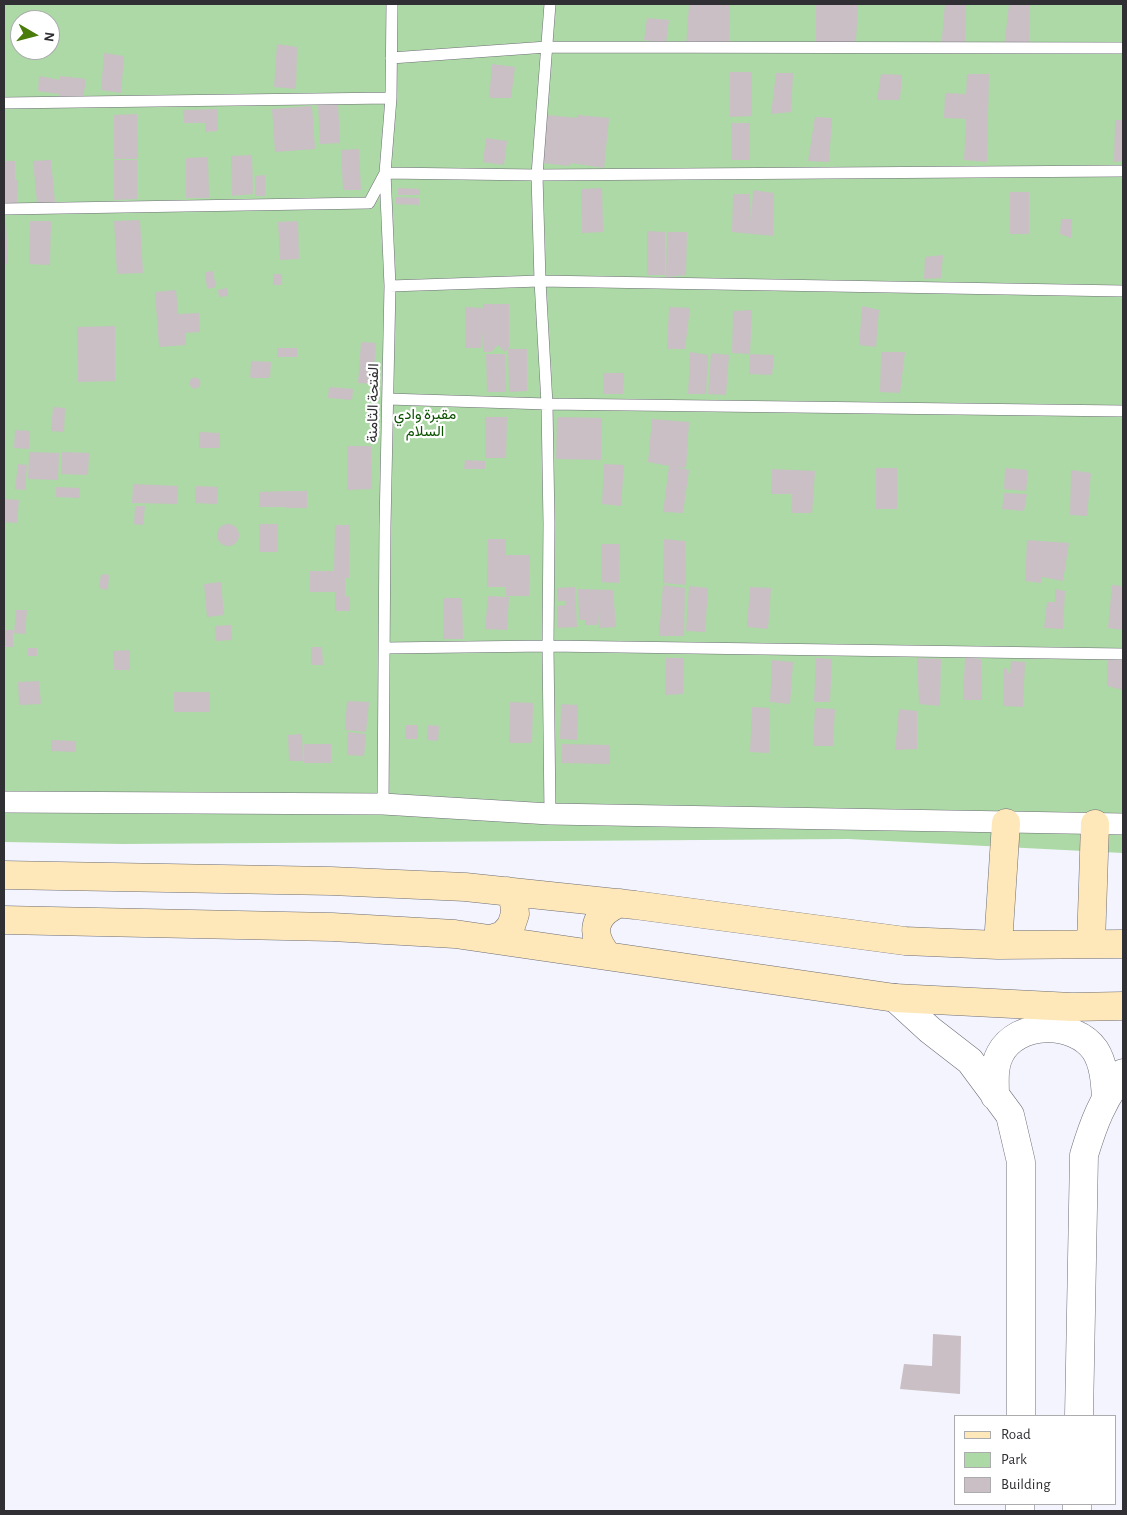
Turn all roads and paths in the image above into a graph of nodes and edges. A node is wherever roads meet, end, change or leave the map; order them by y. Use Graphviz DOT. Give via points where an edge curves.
graph roads {
  1 [pos="392,4"];
  2 [pos="550,4"];
  3 [pos="547,46"];
  4 [pos="1123,48"];
  5 [pos="391,58"];
  6 [pos="391,98"];
  7 [pos="4,103"];
  8 [pos="1123,171"];
  9 [pos="385,173"];
  10 [pos="537,176"];
  11 [pos="4,209"];
  12 [pos="540,281"];
  13 [pos="390,286"];
  14 [pos="1123,290"];
  15 [pos="388,398"];
  16 [pos="546,404"];
  17 [pos="1123,411"];
  18 [pos="548,646"];
  19 [pos="385,648"];
  20 [pos="1123,654"];
  21 [pos="4,802"];
  22 [pos="383,804"];
  23 [pos="550,814"];
  24 [pos="1006,823"];
  25 [pos="1095,824"];
  26 [pos="1123,824"];
  27 [pos="4,875"];
  28 [pos="507,891"];
  29 [pos="620,903"];
  30 [pos="4,920"];
  31 [pos="491,939"];
  32 [pos="1091,944"];
  33 [pos="1123,944"];
  34 [pos="998,945"];
  35 [pos="608,956"];
  36 [pos="895,998"];
  37 [pos="1123,1006"];
  38 [pos="1123,1073"];
  39 [pos="996,1096"];
  40 [pos="1106,1098"];
  41 [pos="1021,1415"];
  42 [pos="1079,1415"];
  1 -- 5 [label="lane, الفتحة الثامنة"];
  2 -- 3 [label="lane"];
  3 -- 4 [label="lane"];
  3 -- 5 [label="lane"];
  3 -- 10 [label="lane"];
  5 -- 6 [label="lane, الفتحة الثامنة"];
  6 -- 7 [label="lane"];
  6 -- 9 [label="lane, الفتحة الثامنة"];
  8 -- 10 [label="lane"];
  9 -- 10 [label="lane"];
  9 -- 11 [label="lane" via="369,203"];
  9 -- 13 [label="lane, الفتحة الثامنة"];
  10 -- 12 [label="lane"];
  12 -- 13 [label="lane"];
  12 -- 14 [label="lane"];
  12 -- 16 [label="lane"];
  13 -- 15 [label="lane, الفتحة الثامنة"];
  15 -- 16 [label="lane"];
  15 -- 19 [label="lane, الفتحة الثامنة"];
  16 -- 17 [label="lane"];
  16 -- 18 [label="lane"];
  18 -- 19 [label="lane"];
  18 -- 20 [label="lane"];
  18 -- 23 [label="lane"];
  19 -- 22 [label="lane, الفتحة الثامنة"];
  21 -- 22 [label="street"];
  22 -- 23 [label="street"];
  23 -- 24 [label="street"];
  24 -- 25 [label="street"];
  24 -- 34 [label="main road"];
  25 -- 26 [label="street"];
  25 -- 32 [label="main road"];
  27 -- 28 [label="main road" via="331,880"];
  28 -- 29 [label="main road"];
  28 -- 31 [label="main road" via="514,901 515,914 511,926 503,935"];
  29 -- 34 [label="main road" via="905,941"];
  29 -- 35 [label="main road" via="608,908 599,919 595,932 599,945"];
  30 -- 31 [label="main road" via="332,926"];
  31 -- 35 [label="main road"];
  32 -- 33 [label="main road"];
  32 -- 34 [label="main road"];
  35 -- 36 [label="main road"];
  36 -- 37 [label="main road" via="1072,1007"];
  36 -- 39 [label="street" via="970,1061"];
  38 -- 40 [label="street"];
  39 -- 40 [label="street" via="994,1074 999,1055 1020,1033 1044,1028 1064,1029 1082,1037 1095,1050 1105,1075"];
  39 -- 41 [label="street" via="1010,1115 1021,1162"];
  40 -- 42 [label="street" via="1093,1124 1084,1155"];
}
